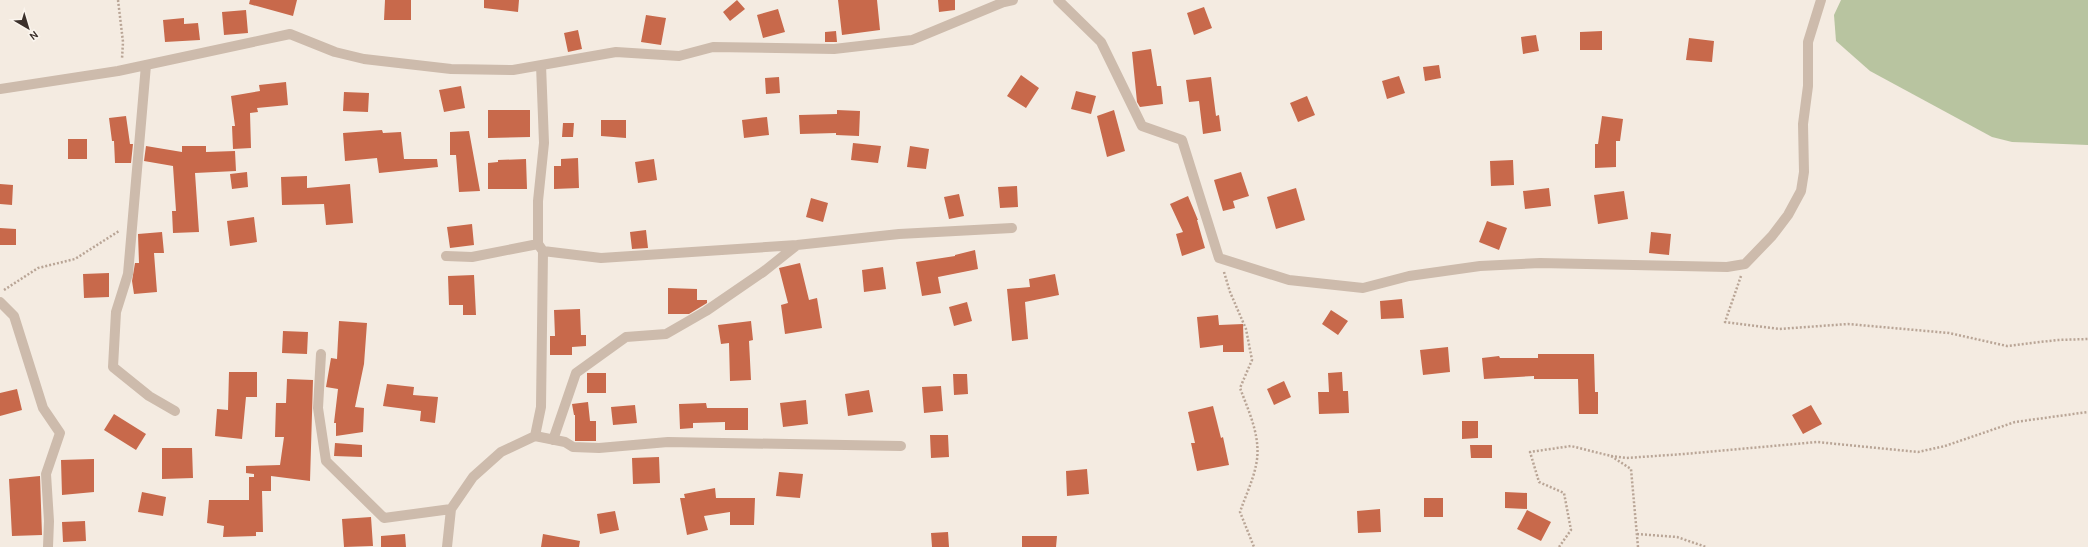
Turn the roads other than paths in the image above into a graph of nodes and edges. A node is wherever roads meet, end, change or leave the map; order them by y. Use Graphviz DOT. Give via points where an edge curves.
graph roads {
  1 [pos="1013,0"];
  2 [pos="1058,0"];
  3 [pos="1821,0"];
  4 [pos="146,65"];
  5 [pos="541,65"];
  6 [pos="0,89"];
  7 [pos="1012,228"];
  8 [pos="797,245"];
  9 [pos="541,247"];
  10 [pos="446,256"];
  11 [pos="0,302"];
  12 [pos="321,354"];
  13 [pos="175,410"];
  14 [pos="535,436"];
  15 [pos="553,440"];
  16 [pos="901,446"];
  17 [pos="451,509"];
  18 [pos="48,547"];
  19 [pos="447,547"];
  1 -- 5 [label="street" via="912,40 834,50 713,47 679,56 616,52"];
  2 -- 3 [label="street" via="1100,42 1142,126 1182,140 1219,258 1289,280 1363,288 1409,276 1480,266 1540,264 1727,267 1746,264 1788,215 1801,191 1804,172 1803,124 1808,86 1808,42"];
  4 -- 5 [label="street" via="290,34 335,52 364,59 451,69 513,70"];
  4 -- 6 [label="street"];
  4 -- 13 [label="street" via="134,222 128,274 116,312 113,367 149,396"];
  5 -- 9 [label="street" via="544,143 538,201"];
  7 -- 8 [label="street" via="899,234"];
  8 -- 9 [label="street" via="601,258"];
  8 -- 15 [label="street" via="763,272 666,334 626,337 576,373"];
  9 -- 10 [label="street" via="472,257"];
  9 -- 14 [label="street" via="541,407"];
  11 -- 18 [label="street" via="14,316 43,408 60,433 46,474"];
  12 -- 17 [label="street" via="318,408 326,461 384,518"];
  14 -- 15 [label="street"];
  14 -- 17 [label="street" via="501,452 473,477"];
  15 -- 16 [label="street" via="565,442 573,447 599,448 668,442"];
  17 -- 19 [label="street"];
}
